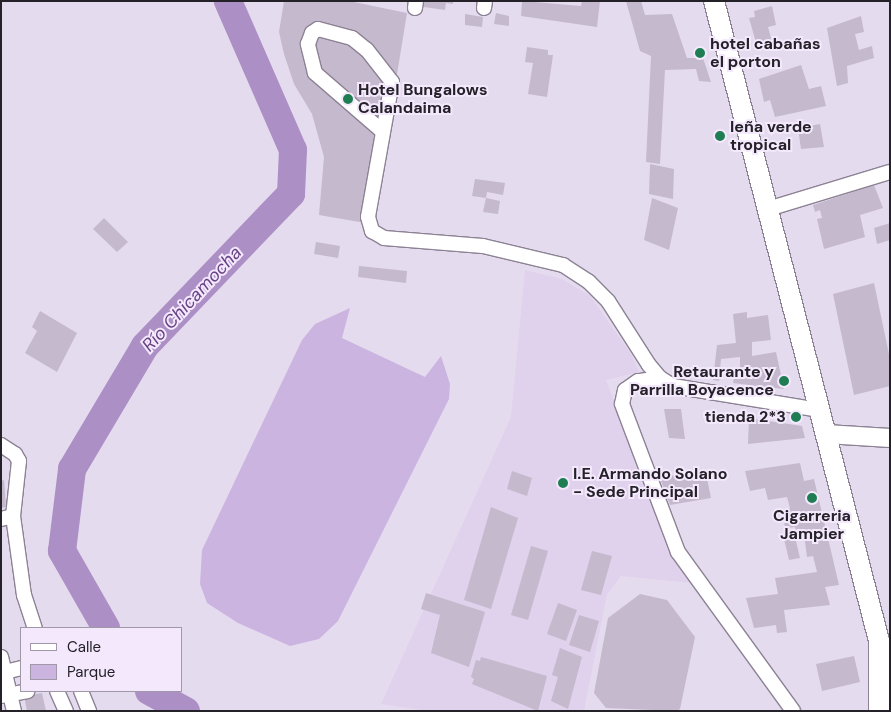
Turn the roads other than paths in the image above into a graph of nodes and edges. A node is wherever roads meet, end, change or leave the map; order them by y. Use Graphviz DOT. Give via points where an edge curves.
graph roads {
  1 [pos="714,1"];
  2 [pos="382,131"];
  3 [pos="890,172"];
  4 [pos="768,209"];
  5 [pos="660,378"];
  6 [pos="820,410"];
  7 [pos="826,434"];
  8 [pos="890,438"];
  9 [pos="1,445"];
  10 [pos="7,518"];
  11 [pos="34,627"];
  12 [pos="879,641"];
  13 [pos="1,657"];
  14 [pos="890,662"];
  15 [pos="20,668"];
  16 [pos="3,673"];
  17 [pos="22,692"];
  18 [pos="58,692"];
  19 [pos="81,692"];
  20 [pos="6,695"];
  21 [pos="14,711"];
  22 [pos="66,711"];
  23 [pos="89,711"];
  24 [pos="793,711"];
  25 [pos="879,711"];
  1 -- 4 [label="main road"];
  2 -- 2 [label="street" via="392,82 367,50 352,38 318,29 312,32 308,44 315,73"];
  2 -- 5 [label="street" via="368,217 372,231 384,238 483,246 563,265 589,282 608,301"];
  3 -- 4 [label="street"];
  4 -- 6 [label="main road"];
  5 -- 6 [label="street" via="673,386"];
  5 -- 24 [label="street" via="638,381 625,390 622,404 678,552"];
  6 -- 7 [label="main road"];
  7 -- 8 [label="street"];
  7 -- 12 [label="main road"];
  9 -- 10 [label="street" via="18,461"];
  10 -- 11 [label="street"];
  12 -- 14 [label="main road"];
  12 -- 25 [label="main road"];
  13 -- 16 [label="street"];
  15 -- 16 [label="street"];
  16 -- 20 [label="street"];
  17 -- 20 [label="street"];
  18 -- 22 [label="street"];
  19 -- 23 [label="street"];
  20 -- 21 [label="street"];
}
